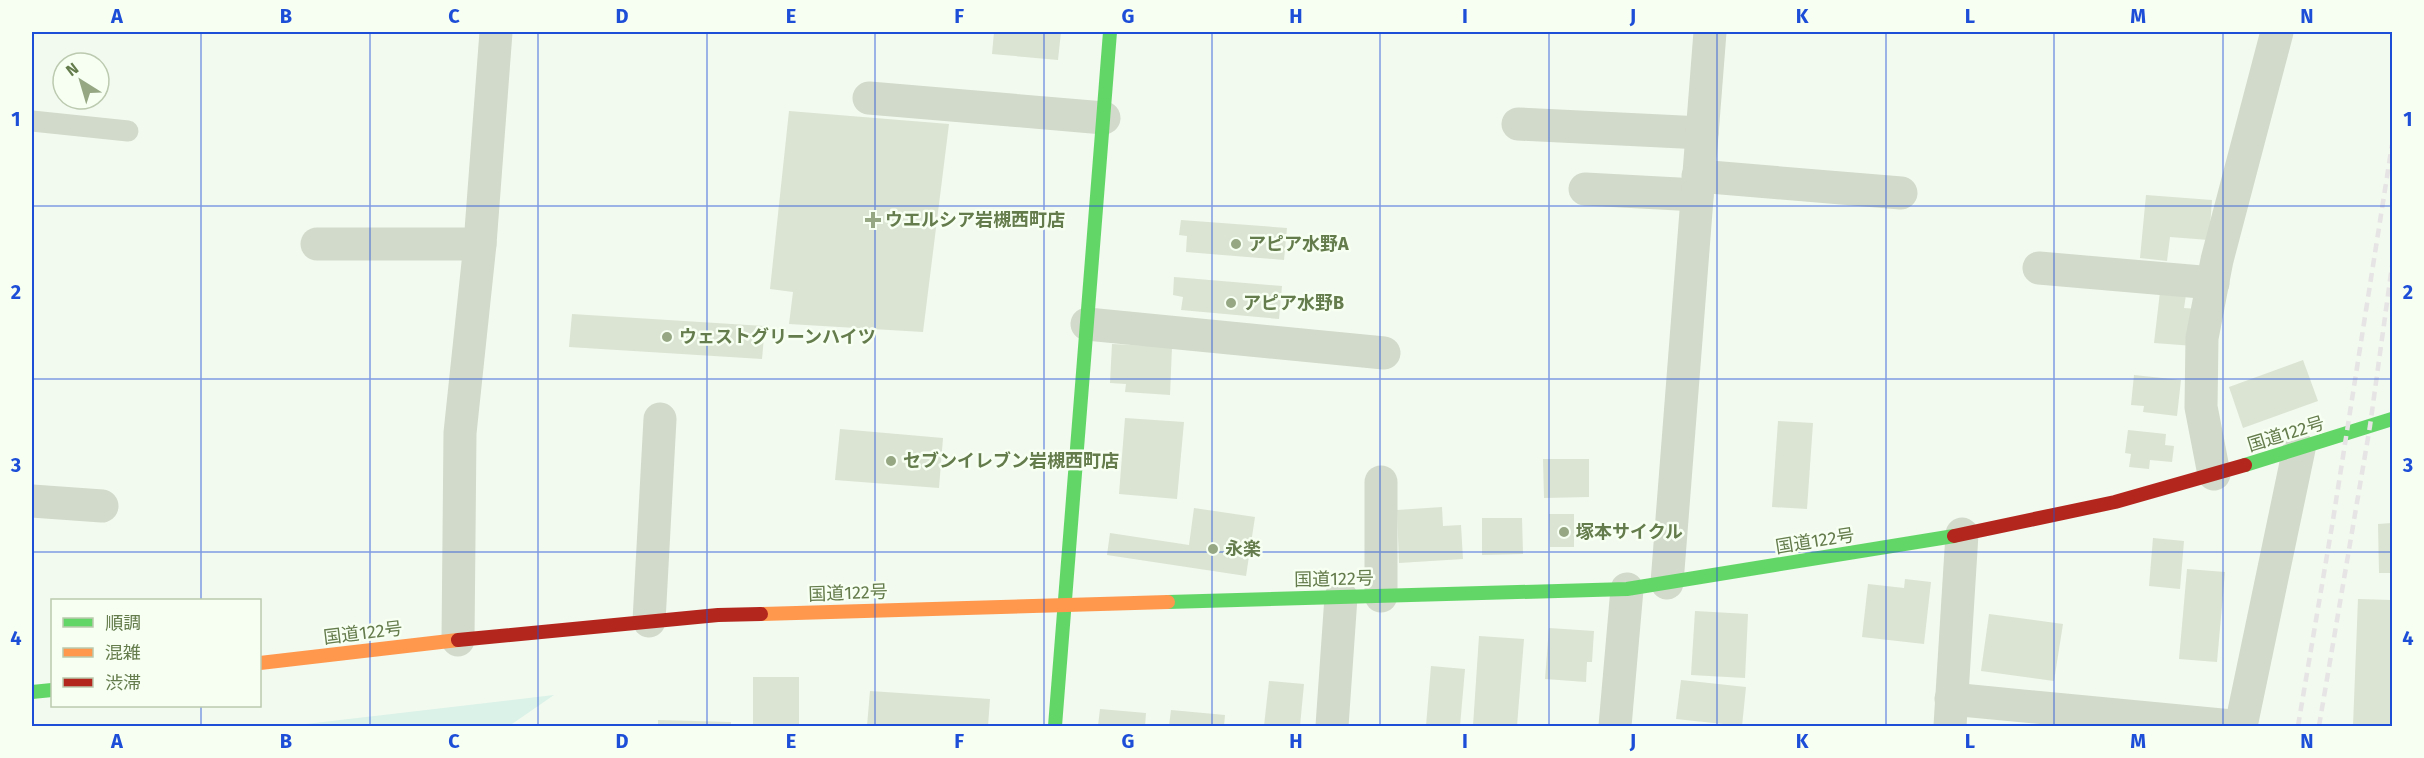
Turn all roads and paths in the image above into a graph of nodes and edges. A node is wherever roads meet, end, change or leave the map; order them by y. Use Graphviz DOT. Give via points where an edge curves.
graph roads {
  1 [pos="495,32"];
  2 [pos="1110,32"];
  3 [pos="1710,32"];
  4 [pos="2277,32"];
  5 [pos="869,98"];
  6 [pos="1104,118"];
  7 [pos="32,121"];
  8 [pos="1518,124"];
  9 [pos="128,131"];
  10 [pos="1702,133"];
  11 [pos="1698,186"];
  12 [pos="1585,189"];
  13 [pos="1901,193"];
  14 [pos="317,244"];
  15 [pos="480,244"];
  16 [pos="2039,268"];
  17 [pos="2213,283"];
  18 [pos="1087,324"];
  19 [pos="1384,353"];
  20 [pos="660,419"];
  21 [pos="2392,419"];
  22 [pos="2300,450"];
  23 [pos="2214,474"];
  24 [pos="1381,482"];
  25 [pos="32,501"];
  26 [pos="102,506"];
  27 [pos="1962,534"];
  28 [pos="1667,583"];
  29 [pos="1627,589"];
  30 [pos="1382,596"];
  31 [pos="1341,597"];
  32 [pos="1064,605"];
  33 [pos="649,621"];
  34 [pos="458,640"];
  35 [pos="261,663"];
  36 [pos="51,690"];
  37 [pos="32,692"];
  38 [pos="1950,712"];
  39 [pos="1055,726"];
  40 [pos="1332,726"];
  41 [pos="1615,726"];
  42 [pos="2232,726"];
  43 [pos="2241,726"];
  1 -- 15 [label="street"];
  2 -- 6 [label="main road"];
  3 -- 10 [label="street"];
  4 -- 17 [label="street"];
  5 -- 6 [label="street"];
  6 -- 18 [label="main road"];
  7 -- 9 [label="lane"];
  8 -- 10 [label="street"];
  10 -- 11 [label="street"];
  11 -- 12 [label="street"];
  11 -- 13 [label="street"];
  11 -- 28 [label="street"];
  14 -- 15 [label="street"];
  15 -- 34 [label="street" via="460,433"];
  16 -- 17 [label="street"];
  17 -- 23 [label="street" via="2202,338 2200,407"];
  18 -- 19 [label="street"];
  18 -- 32 [label="main road"];
  20 -- 33 [label="street"];
  21 -- 22 [label="main road, 国道122号"];
  22 -- 23 [label="main road, 国道122号"];
  22 -- 43 [label="street"];
  23 -- 27 [label="main road, 国道122号" via="2115,502"];
  24 -- 30 [label="street"];
  25 -- 26 [label="street"];
  27 -- 28 [label="main road, 国道122号"];
  27 -- 38 [label="street"];
  28 -- 29 [label="main road, 国道122号"];
  29 -- 30 [label="main road, 国道122号"];
  29 -- 41 [label="street"];
  30 -- 31 [label="main road, 国道122号"];
  31 -- 32 [label="main road, 国道122号"];
  31 -- 40 [label="street"];
  32 -- 33 [label="main road, 国道122号" via="718,615"];
  32 -- 39 [label="main road"];
  33 -- 34 [label="main road, 国道122号"];
  34 -- 35 [label="main road, 国道122号"];
  36 -- 37 [label="main road"];
  38 -- 42 [label="street"];
}
